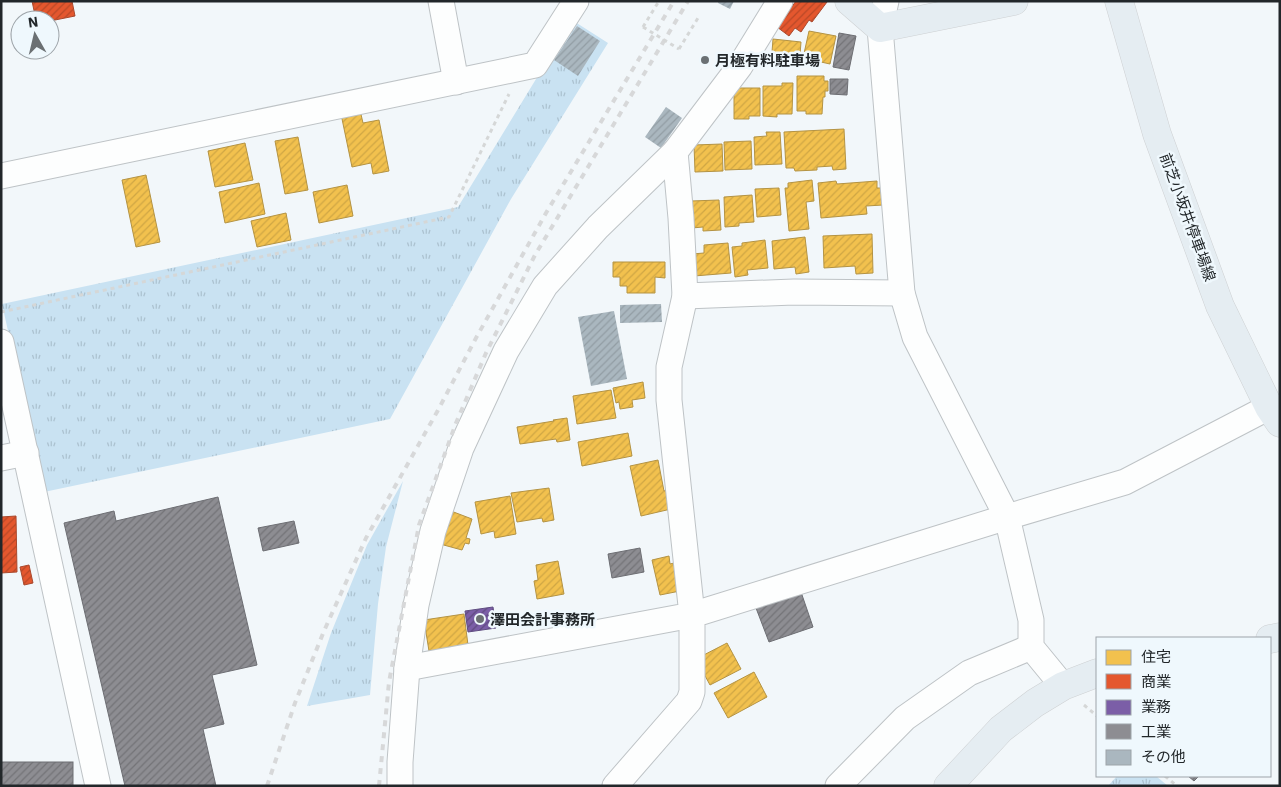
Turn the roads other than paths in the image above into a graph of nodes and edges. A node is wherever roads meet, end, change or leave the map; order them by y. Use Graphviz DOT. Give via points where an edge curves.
graph roads {
  1 [pos="441,1"];
  2 [pos="576,1"];
  3 [pos="780,1"];
  4 [pos="849,1"];
  5 [pos="886,1"];
  6 [pos="1014,1"];
  7 [pos="1119,1"];
  8 [pos="880,28"];
  9 [pos="456,82"];
  10 [pos="675,152"];
  11 [pos="1,176"];
  12 [pos="902,293"];
  13 [pos="685,296"];
  14 [pos="1,342"];
  15 [pos="1275,415"];
  16 [pos="26,453"];
  17 [pos="1,458"];
  18 [pos="1007,517"];
  19 [pos="692,615"];
  20 [pos="1031,647"];
  21 [pos="407,668"];
  22 [pos="1096,673"];
  23 [pos="1063,686"];
  24 [pos="98,786"];
  25 [pos="400,786"];
  26 [pos="616,786"];
  27 [pos="838,786"];
  28 [pos="948,786"];
  1 -- 9 [label="street"];
  2 -- 9 [label="street" via="534,65"];
  3 -- 10 [label="street" via="740,66"];
  4 -- 8 [label="main road"];
  5 -- 8 [label="street"];
  6 -- 8 [label="main road"];
  7 -- 15 [label="main road, 前芝小坂井停車場線" via="1157,134 1220,306"];
  8 -- 12 [label="street"];
  9 -- 11 [label="street"];
  10 -- 13 [label="street"];
  10 -- 21 [label="street" via="545,286 506,351 461,448 433,531 416,605"];
  12 -- 13 [label="street"];
  12 -- 18 [label="street" via="915,337"];
  13 -- 19 [label="street" via="668,367 668,400"];
  14 -- 16 [label="street"];
  15 -- 18 [label="street" via="1126,482"];
  16 -- 17 [label="street"];
  16 -- 24 [label="street"];
  18 -- 19 [label="street"];
  18 -- 20 [label="street" via="1031,620"];
  19 -- 21 [label="street"];
  19 -- 26 [label="street" via="692,692 689,701"];
  20 -- 23 [label="street"];
  20 -- 27 [label="street" via="969,673 905,718"];
  21 -- 25 [label="street"];
  22 -- 23 [label="main road"];
  23 -- 28 [label="main road" via="1001,729"];
}
